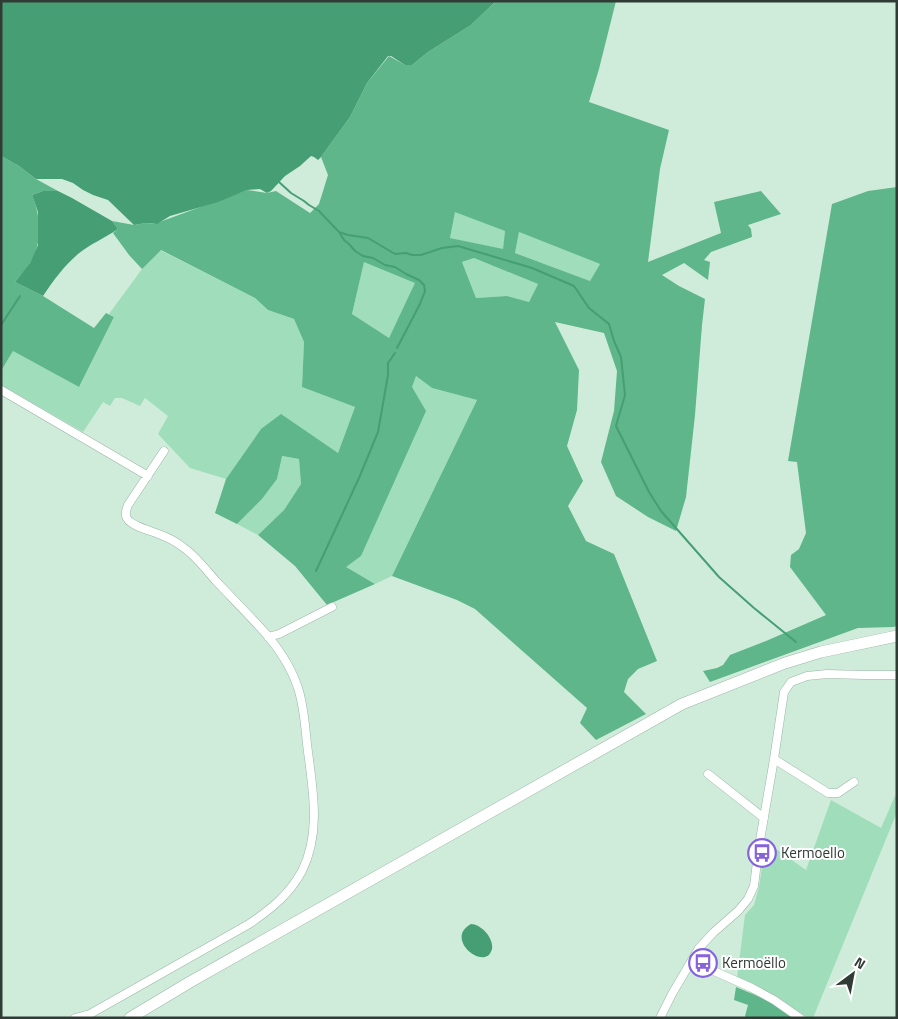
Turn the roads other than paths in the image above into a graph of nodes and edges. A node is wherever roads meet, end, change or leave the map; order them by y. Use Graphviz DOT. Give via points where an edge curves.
graph roads {
  1 [pos="1,390"];
  2 [pos="164,452"];
  3 [pos="148,476"];
  4 [pos="332,607"];
  5 [pos="897,636"];
  6 [pos="268,637"];
  7 [pos="897,675"];
  8 [pos="774,759"];
  9 [pos="708,774"];
  10 [pos="854,782"];
  11 [pos="764,818"];
  12 [pos="692,960"];
  13 [pos="75,1018"];
  14 [pos="130,1018"];
  15 [pos="660,1018"];
  16 [pos="800,1018"];
  1 -- 3 [label="street"];
  2 -- 3 [label="street"];
  3 -- 6 [label="street" via="128,505 126,517 186,549"];
  4 -- 6 [label="street"];
  5 -- 14 [label="main road" via="785,663 682,704"];
  6 -- 13 [label="street" via="291,671 303,711 314,803 312,844 303,870 282,899 249,924 90,1014"];
  7 -- 8 [label="street" via="826,674 790,682 784,692"];
  8 -- 10 [label="street" via="828,793 838,793"];
  8 -- 11 [label="street"];
  9 -- 11 [label="street"];
  11 -- 12 [label="street" via="754,886 748,899 699,948"];
  12 -- 15 [label="street"];
  12 -- 16 [label="street" via="752,988"];
}
